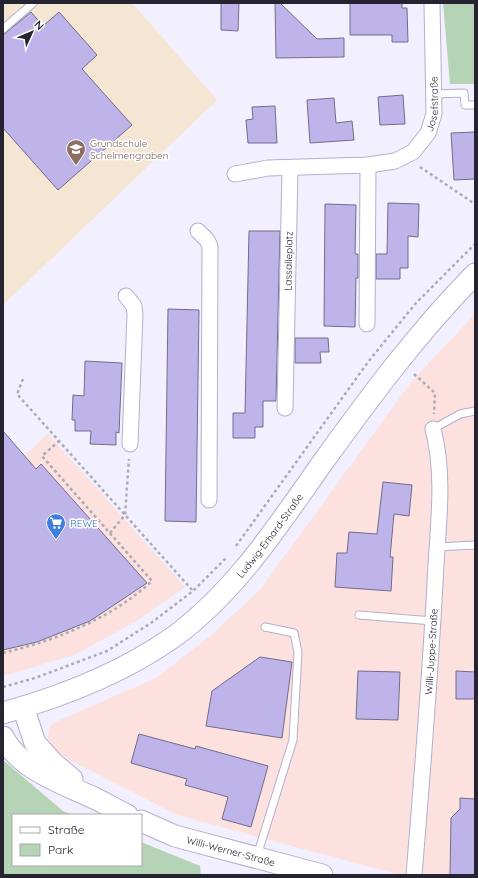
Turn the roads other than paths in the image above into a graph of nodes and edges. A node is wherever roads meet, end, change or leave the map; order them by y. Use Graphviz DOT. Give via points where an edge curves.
graph roads {
  1 [pos="33,3"];
  2 [pos="432,3"];
  3 [pos="3,29"];
  4 [pos="434,94"];
  5 [pos="475,106"];
  6 [pos="368,166"];
  7 [pos="290,168"];
  8 [pos="235,174"];
  9 [pos="198,231"];
  10 [pos="474,276"];
  11 [pos="126,296"];
  12 [pos="367,324"];
  13 [pos="285,408"];
  14 [pos="475,411"];
  15 [pos="433,430"];
  16 [pos="130,444"];
  17 [pos="209,500"];
  18 [pos="475,545"];
  19 [pos="437,547"];
  20 [pos="359,615"];
  21 [pos="433,621"];
  22 [pos="265,627"];
  23 [pos="23,707"];
  24 [pos="3,712"];
  25 [pos="3,737"];
  26 [pos="94,798"];
  27 [pos="125,814"];
  28 [pos="142,821"];
  29 [pos="256,858"];
  30 [pos="322,875"];
  31 [pos="414,875"];
  1 -- 3 [label="lane"];
  2 -- 4 [label="street, Josefstraße"];
  4 -- 5 [label="lane" via="464,93 465,105"];
  4 -- 6 [label="street, Josefstraße" via="434,114 428,133 413,152 395,161"];
  6 -- 7 [label="street, Josefstraße"];
  6 -- 12 [label="street"];
  7 -- 8 [label="street" via="268,168"];
  7 -- 13 [label="street, Lassalleplatz"];
  9 -- 17 [label="street" via="210,246"];
  10 -- 23 [label="main road, Ludwig-Erhard-Straße" via="438,312 366,401 270,537 229,587 176,635 118,671 61,695"];
  11 -- 16 [label="street" via="134,306 135,314"];
  14 -- 15 [label="lane" via="460,414"];
  15 -- 19 [label="street, Willi-Juppe-Straße" via="440,466"];
  18 -- 19 [label="lane"];
  19 -- 21 [label="street, Willi-Juppe-Straße"];
  20 -- 21 [label="lane"];
  21 -- 31 [label="street, Willi-Juppe-Straße"];
  22 -- 29 [label="lane" via="294,633 298,652 293,740"];
  23 -- 24 [label="main road, Ludwig-Erhard-Straße"];
  23 -- 26 [label="main road" via="35,743 53,763"];
  25 -- 26 [label="main road" via="19,756 37,770"];
  26 -- 27 [label="main road"];
  28 -- 29 [label="main road, Willi-Werner-Straße" via="174,836"];
  29 -- 30 [label="main road, Willi-Werner-Straße"];
}
